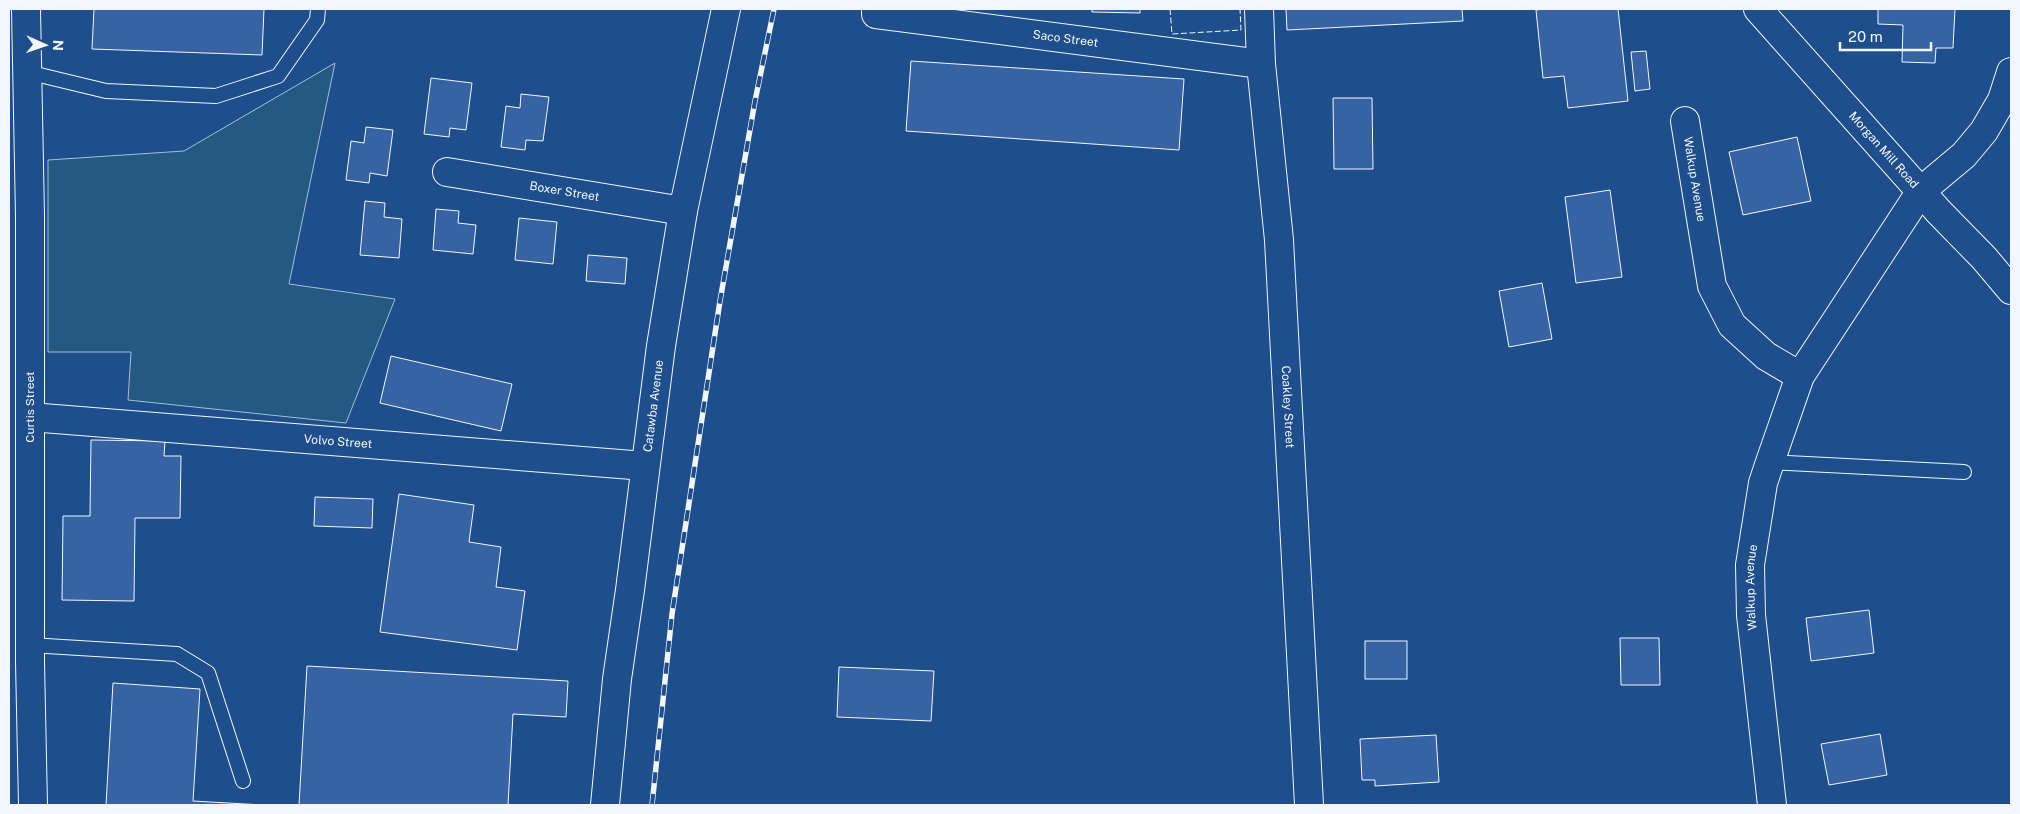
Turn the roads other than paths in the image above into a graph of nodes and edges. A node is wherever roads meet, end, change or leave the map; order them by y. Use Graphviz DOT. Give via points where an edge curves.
graph roads {
  1 [pos="26,9"];
  2 [pos="318,9"];
  3 [pos="726,9"];
  4 [pos="876,9"];
  5 [pos="1259,9"];
  6 [pos="1758,9"];
  7 [pos="1261,64"];
  8 [pos="28,72"];
  9 [pos="2011,72"];
  10 [pos="2007,103"];
  11 [pos="1685,121"];
  12 [pos="447,172"];
  13 [pos="1921,191"];
  14 [pos="683,211"];
  15 [pos="20,217"];
  16 [pos="2011,290"];
  17 [pos="1800,376"];
  18 [pos="30,417"];
  19 [pos="1770,462"];
  20 [pos="646,466"];
  21 [pos="1964,472"];
  22 [pos="30,645"];
  23 [pos="243,781"];
  24 [pos="33,805"];
  25 [pos="605,805"];
  26 [pos="1309,805"];
  27 [pos="1772,805"];
  1 -- 8 [label="street, Curtis Street"];
  2 -- 8 [label="lane" via="317,20 278,76 216,96 106,91"];
  3 -- 14 [label="street, Catawba Avenue"];
  4 -- 7 [label="street, Saco Street" via="876,14"];
  5 -- 7 [label="street, Coakley Street"];
  6 -- 13 [label="street, Morgan Mill Road"];
  7 -- 26 [label="street, Coakley Street" via="1278,240"];
  8 -- 15 [label="street, Curtis Street"];
  9 -- 10 [label="street, Walkup Avenue"];
  10 -- 13 [label="street, Walkup Avenue" via="1964,155"];
  11 -- 17 [label="street, Walkup Avenue" via="1712,286 1732,325 1766,356"];
  12 -- 14 [label="street, Boxer Street"];
  13 -- 16 [label="street, Morgan Mill Road"];
  13 -- 17 [label="street, Walkup Avenue"];
  14 -- 20 [label="street, Catawba Avenue"];
  15 -- 18 [label="street, Curtis Street"];
  17 -- 19 [label="street, Walkup Avenue"];
  18 -- 20 [label="street, Volvo Street"];
  18 -- 22 [label="street, Curtis Street"];
  19 -- 21 [label="lane"];
  19 -- 27 [label="street, Walkup Avenue" via="1763,483 1750,565 1752,615"];
  20 -- 25 [label="street, Catawba Avenue" via="617,679"];
  22 -- 23 [label="lane" via="177,654 208,673"];
  22 -- 24 [label="street, Curtis Street"];
}
